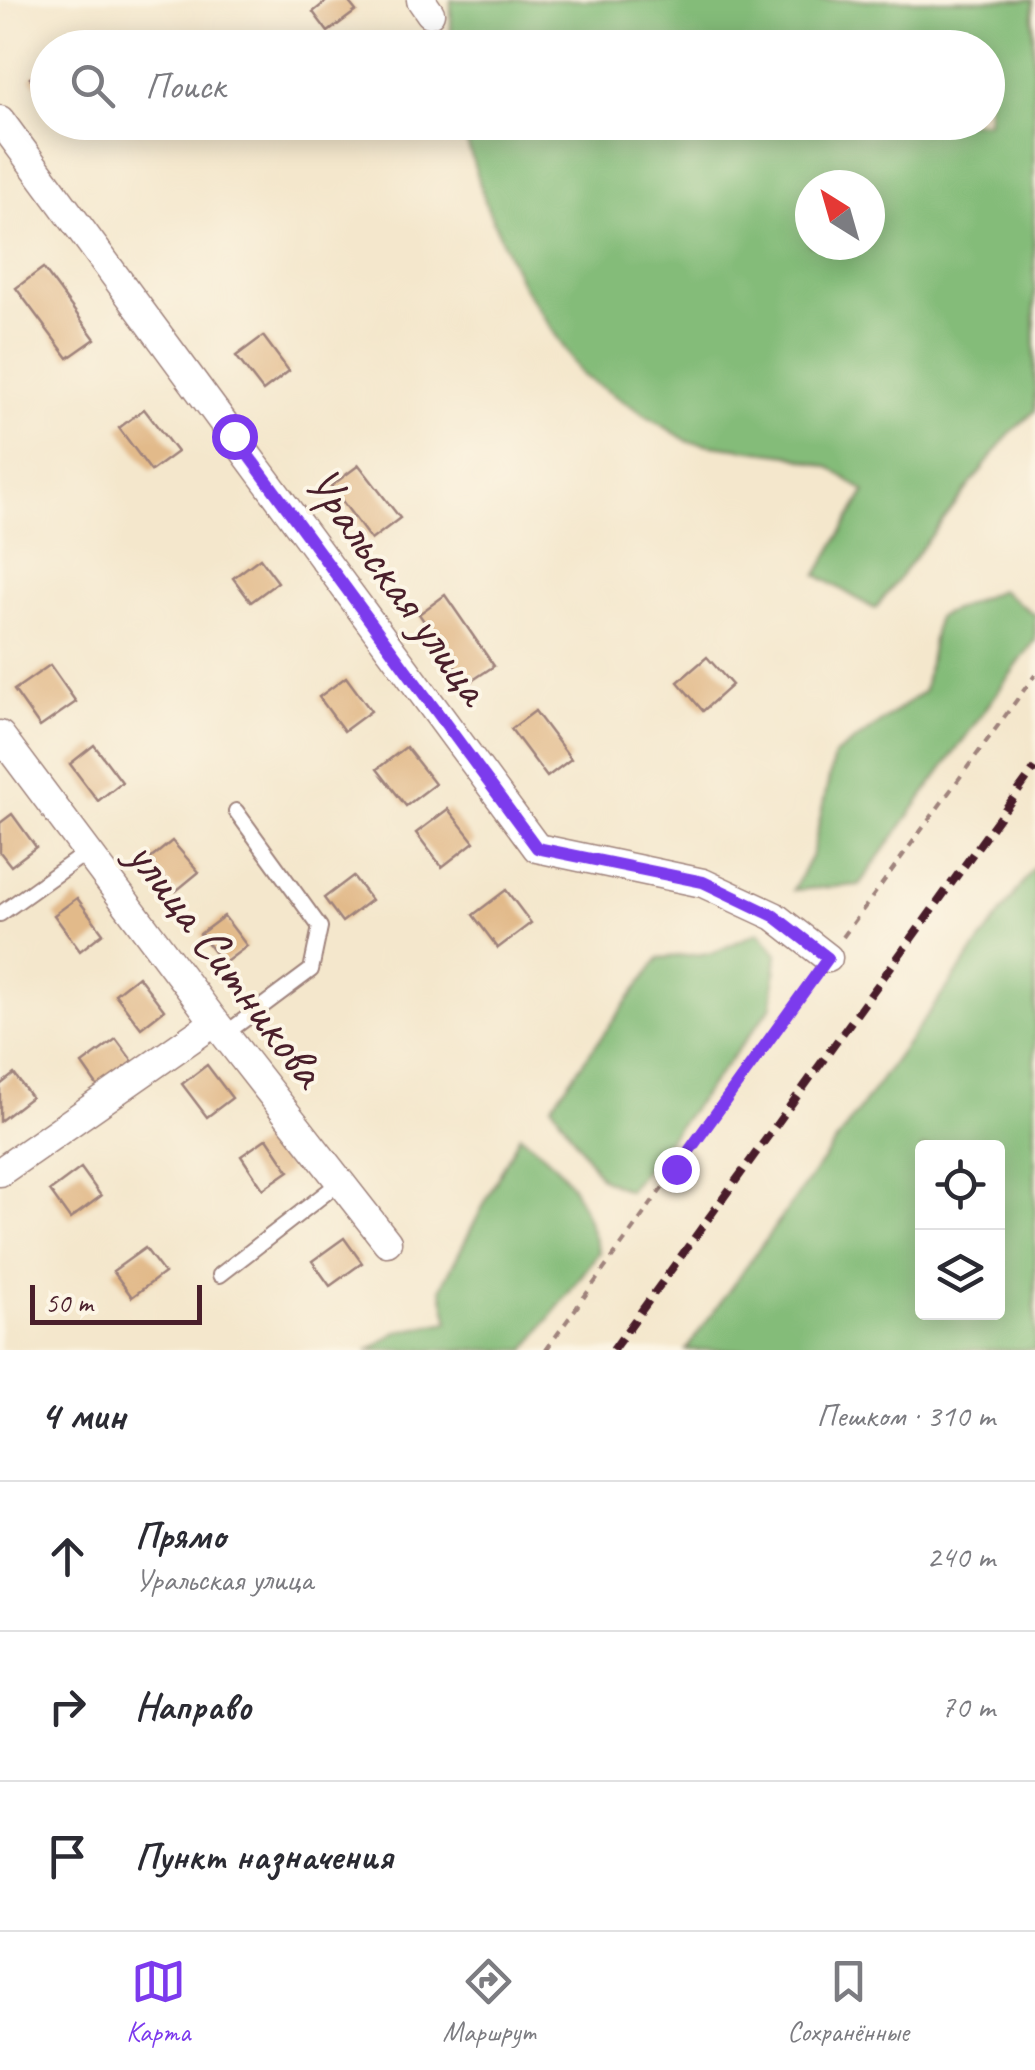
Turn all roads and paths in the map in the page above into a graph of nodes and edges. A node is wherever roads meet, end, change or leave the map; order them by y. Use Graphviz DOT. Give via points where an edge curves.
graph roads {
  1 [pos="0,120"];
  2 [pos="1035,675"];
  3 [pos="0,735"];
  4 [pos="236,811"];
  5 [pos="87,852"];
  6 [pos="0,914"];
  7 [pos="828,958"];
  8 [pos="220,1028"];
  9 [pos="0,1172"];
  10 [pos="340,1182"];
  11 [pos="387,1242"];
  12 [pos="220,1275"];
  13 [pos="546,1350"];
  1 -- 7 [label="street, Уральская улица" via="537,848 703,882 774,916"];
  2 -- 7 [label="path"];
  3 -- 5 [label="street, улица Ситникова"];
  4 -- 8 [label="lane" via="320,927 312,970"];
  5 -- 6 [label="lane"];
  5 -- 8 [label="street, улица Ситникова"];
  7 -- 13 [label="path"];
  8 -- 9 [label="street"];
  8 -- 10 [label="street, улица Ситникова"];
  10 -- 11 [label="street, улица Ситникова"];
  10 -- 12 [label="lane"];
}
